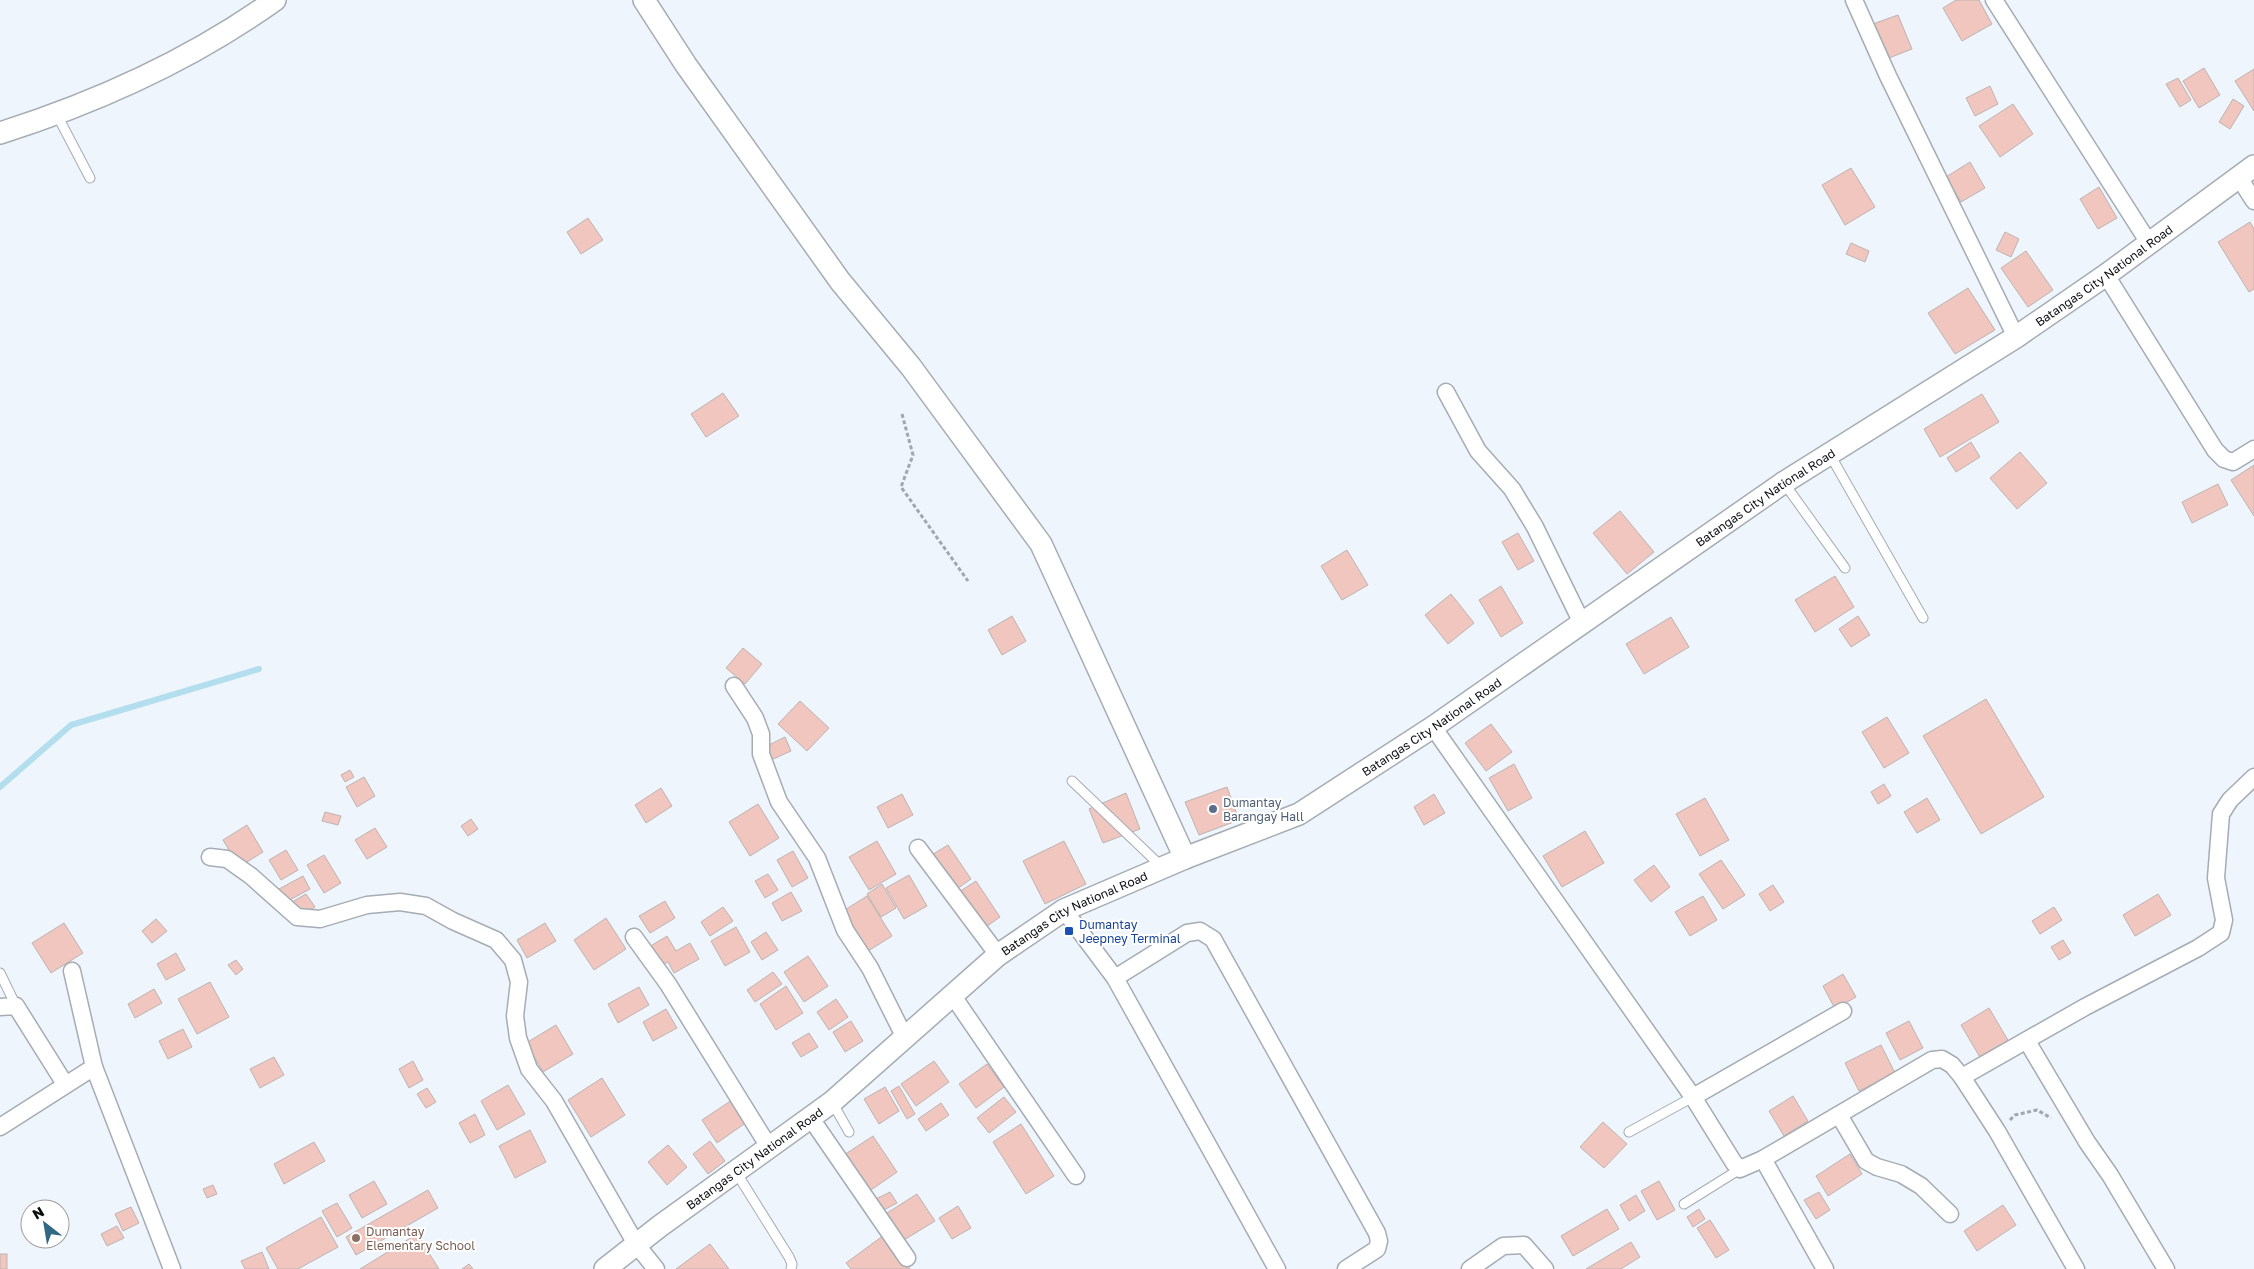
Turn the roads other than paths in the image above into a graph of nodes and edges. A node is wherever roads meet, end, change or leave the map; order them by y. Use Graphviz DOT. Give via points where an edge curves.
graph roads {
  1 [pos="275,0"];
  2 [pos="644,0"];
  3 [pos="1854,0"];
  4 [pos="1994,0"];
  5 [pos="57,115"];
  6 [pos="0,133"];
  7 [pos="2246,171"];
  8 [pos="90,178"];
  9 [pos="2254,202"];
  10 [pos="2149,243"];
  11 [pos="2106,275"];
  12 [pos="2016,337"];
  13 [pos="1446,392"];
  14 [pos="2254,449"];
  15 [pos="1830,453"];
  16 [pos="1783,483"];
  17 [pos="1845,568"];
  18 [pos="1923,618"];
  19 [pos="1582,623"];
  20 [pos="734,686"];
  21 [pos="1433,727"];
  22 [pos="2254,777"];
  23 [pos="1072,781"];
  24 [pos="918,848"];
  25 [pos="210,857"];
  26 [pos="1185,858"];
  27 [pos="1162,868"];
  28 [pos="1064,910"];
  29 [pos="634,937"];
  30 [pos="998,955"];
  31 [pos="72,971"];
  32 [pos="0,973"];
  33 [pos="1114,978"];
  34 [pos="953,996"];
  35 [pos="8,1006"];
  36 [pos="1843,1011"];
  37 [pos="904,1036"];
  38 [pos="2027,1041"];
  39 [pos="94,1067"];
  40 [pos="1962,1077"];
  41 [pos="65,1084"];
  42 [pos="1693,1097"];
  43 [pos="832,1102"];
  44 [pos="1839,1115"];
  45 [pos="810,1117"];
  46 [pos="0,1127"];
  47 [pos="849,1132"];
  48 [pos="1629,1132"];
  49 [pos="769,1146"];
  50 [pos="1763,1159"];
  51 [pos="1740,1169"];
  52 [pos="736,1172"];
  53 [pos="1076,1176"];
  54 [pos="1684,1204"];
  55 [pos="1950,1214"];
  56 [pos="636,1244"];
  57 [pos="907,1258"];
  58 [pos="172,1269"];
  59 [pos="605,1269"];
  60 [pos="656,1269"];
  61 [pos="791,1269"];
  62 [pos="1276,1269"];
  63 [pos="1346,1269"];
  64 [pos="1470,1269"];
  65 [pos="1545,1269"];
  66 [pos="1825,1269"];
  67 [pos="2076,1269"];
  68 [pos="2166,1269"];
  1 -- 5 [label="street" via="155,73"];
  2 -- 26 [label="street" via="686,65 840,281 911,367 1041,544"];
  3 -- 12 [label="street"];
  4 -- 10 [label="street"];
  5 -- 6 [label="street"];
  5 -- 8 [label="lane"];
  7 -- 9 [label="street"];
  7 -- 10 [label="street, Batangas City National Road"];
  10 -- 11 [label="street, Batangas City National Road"];
  11 -- 12 [label="street, Batangas City National Road"];
  11 -- 14 [label="street" via="2215,450 2233,462"];
  12 -- 15 [label="street, Batangas City National Road"];
  13 -- 19 [label="street" via="1478,451 1512,489 1535,527"];
  15 -- 16 [label="street, Batangas City National Road"];
  15 -- 18 [label="lane"];
  16 -- 17 [label="lane"];
  16 -- 19 [label="street, Batangas City National Road"];
  19 -- 21 [label="street, Batangas City National Road"];
  20 -- 37 [label="street" via="755,718 761,754 779,802 817,858 845,930 870,968"];
  21 -- 26 [label="street, Batangas City National Road" via="1299,814"];
  21 -- 42 [label="street"];
  22 -- 38 [label="street" via="2230,800 2221,814 2216,878 2224,920 2221,933"];
  23 -- 27 [label="lane"];
  24 -- 30 [label="street"];
  25 -- 56 [label="street" via="228,859 297,918 320,919 367,905 400,902 426,906 496,940 513,960 520,982 515,1016 518,1038 529,1068 554,1101"];
  26 -- 27 [label="street, Batangas City National Road"];
  27 -- 28 [label="street, Batangas City National Road"];
  28 -- 30 [label="street, Batangas City National Road"];
  28 -- 33 [label="street"];
  29 -- 49 [label="street" via="668,984"];
  30 -- 34 [label="street, Batangas City National Road"];
  31 -- 39 [label="street"];
  32 -- 35 [label="lane"];
  33 -- 62 [label="street"];
  33 -- 63 [label="street" via="1187,933 1200,932 1213,939 1377,1233 1380,1241 1377,1250"];
  34 -- 37 [label="street, Batangas City National Road"];
  34 -- 53 [label="street"];
  35 -- 41 [label="street"];
  36 -- 42 [label="street"];
  37 -- 43 [label="street, Batangas City National Road"];
  38 -- 40 [label="street"];
  38 -- 68 [label="street"];
  39 -- 41 [label="street"];
  39 -- 58 [label="street"];
  40 -- 44 [label="street" via="1942,1059 1932,1060"];
  40 -- 67 [label="street" via="1997,1131"];
  41 -- 46 [label="street"];
  42 -- 48 [label="lane"];
  42 -- 51 [label="street"];
  43 -- 45 [label="street, Batangas City National Road"];
  43 -- 47 [label="lane"];
  44 -- 50 [label="street"];
  44 -- 55 [label="street" via="1866,1161 1901,1174 1921,1186"];
  45 -- 49 [label="street, Batangas City National Road"];
  45 -- 57 [label="street"];
  49 -- 52 [label="street, Batangas City National Road"];
  50 -- 51 [label="street"];
  50 -- 66 [label="street"];
  51 -- 54 [label="lane"];
  52 -- 56 [label="street, Batangas City National Road"];
  52 -- 61 [label="lane" via="789,1257"];
  56 -- 59 [label="street, Batangas City National Road"];
  56 -- 60 [label="street"];
  64 -- 65 [label="street" via="1503,1246 1524,1245"];
}
